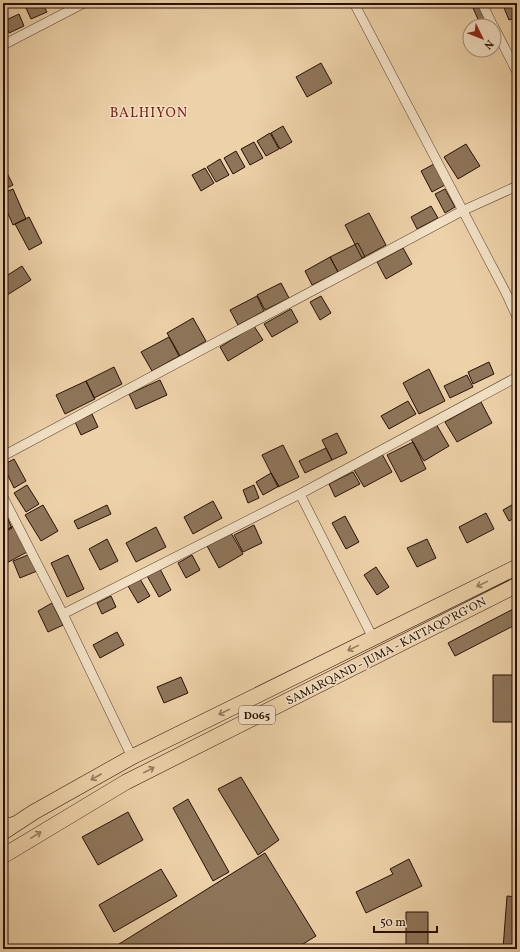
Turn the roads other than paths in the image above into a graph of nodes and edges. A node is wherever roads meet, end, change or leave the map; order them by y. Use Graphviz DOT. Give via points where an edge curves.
graph roads {
  1 [pos="84,3"];
  2 [pos="354,3"];
  3 [pos="482,3"];
  4 [pos="490,18"];
  5 [pos="502,43"];
  6 [pos="3,45"];
  7 [pos="517,72"];
  8 [pos="517,186"];
  9 [pos="462,211"];
  10 [pos="517,318"];
  11 [pos="517,377"];
  12 [pos="3,456"];
  13 [pos="300,494"];
  14 [pos="3,497"];
  15 [pos="517,567"];
  16 [pos="517,585"];
  17 [pos="63,614"];
  18 [pos="373,638"];
  19 [pos="132,757"];
  20 [pos="7,828"];
  21 [pos="3,856"];
  1 -- 6 [label="street"];
  2 -- 9 [label="street"];
  3 -- 4 [label="street"];
  5 -- 7 [label="street"];
  8 -- 9 [label="street"];
  9 -- 10 [label="street"];
  9 -- 12 [label="street"];
  11 -- 13 [label="street"];
  13 -- 17 [label="street"];
  13 -- 18 [label="street"];
  14 -- 17 [label="street"];
  15 -- 18 [label="main road, SAMARQAND - JUMA - KATTAQO‘RG‘ON / D065, one-way"];
  21 -- 16 [label="main road, SAMARQAND - JUMA - KATTAQO‘RG‘ON / D065, one-way" via="126,782"];
  17 -- 19 [label="street"];
  18 -- 19 [label="main road, SAMARQAND - JUMA - KATTAQO‘RG‘ON / D065, one-way"];
  19 -- 20 [label="main road, SAMARQAND - JUMA - KATTAQO‘RG‘ON / D065, one-way"];
}
